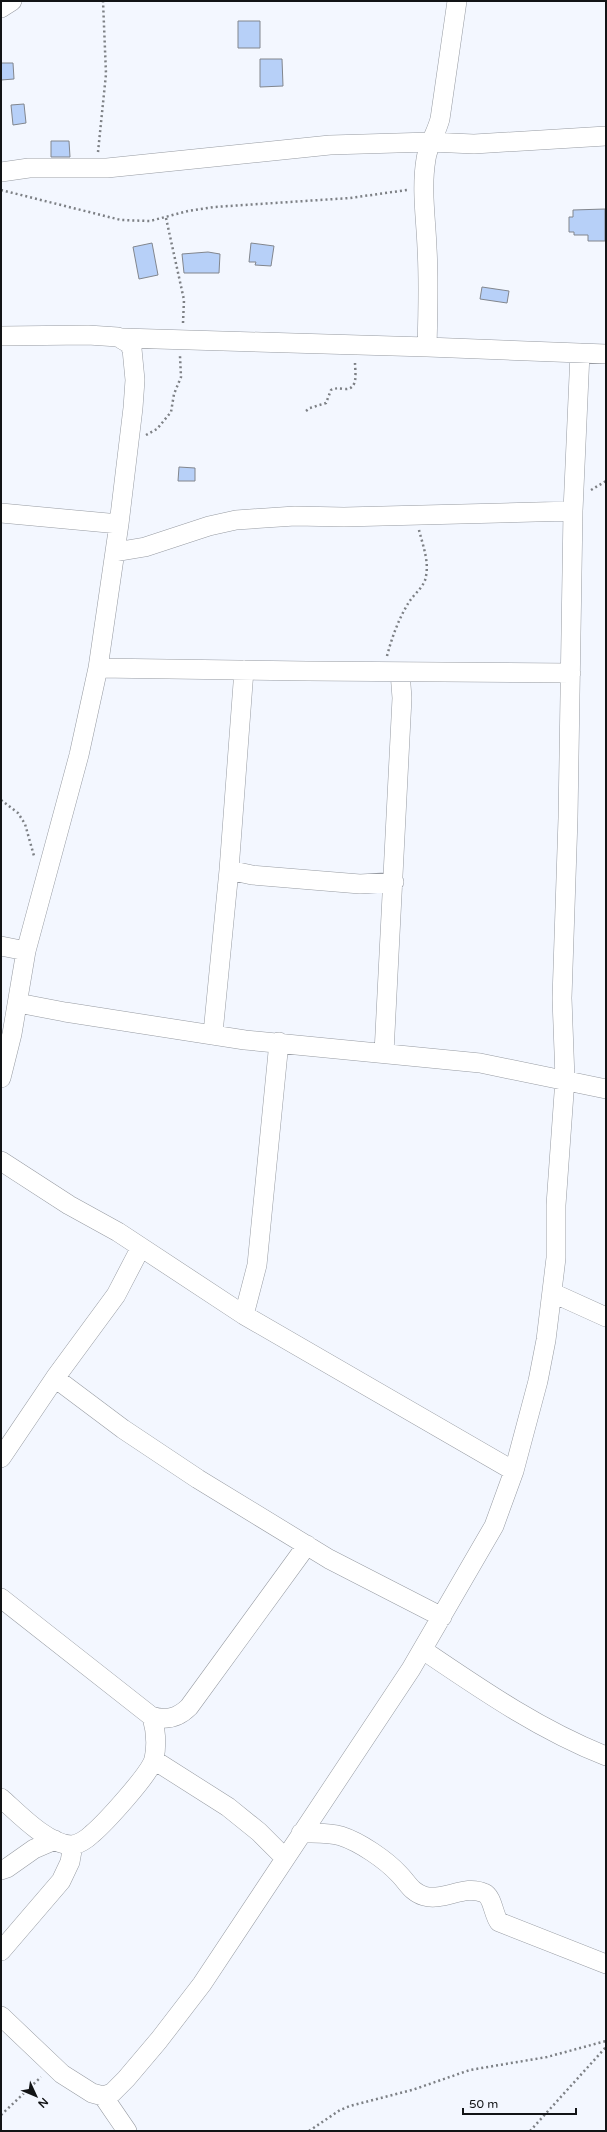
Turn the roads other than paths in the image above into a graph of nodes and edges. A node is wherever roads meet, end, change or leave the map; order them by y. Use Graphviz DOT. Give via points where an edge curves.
graph roads {
  1 [pos="12,1"];
  2 [pos="457,1"];
  3 [pos="1,8"];
  4 [pos="606,136"];
  5 [pos="430,142"];
  6 [pos="1,172"];
  7 [pos="1,336"];
  8 [pos="123,338"];
  9 [pos="427,347"];
  10 [pos="580,353"];
  11 [pos="606,354"];
  12 [pos="573,511"];
  13 [pos="1,514"];
  14 [pos="119,524"];
  15 [pos="115,552"];
  16 [pos="98,668"];
  17 [pos="244,670"];
  18 [pos="392,672"];
  19 [pos="571,673"];
  20 [pos="229,870"];
  21 [pos="394,882"];
  22 [pos="1,946"];
  23 [pos="26,951"];
  24 [pos="18,1003"];
  25 [pos="213,1033"];
  26 [pos="279,1042"];
  27 [pos="384,1053"];
  28 [pos="1,1078"];
  29 [pos="565,1079"];
  30 [pos="606,1089"];
  31 [pos="1,1161"];
  32 [pos="141,1247"];
  33 [pos="553,1293"];
  34 [pos="244,1315"];
  35 [pos="606,1317"];
  36 [pos="55,1378"];
  37 [pos="1,1458"];
  38 [pos="514,1471"];
  39 [pos="307,1545"];
  40 [pos="1,1598"];
  41 [pos="442,1616"];
  42 [pos="423,1650"];
  43 [pos="152,1717"];
  44 [pos="606,1756"];
  45 [pos="154,1760"];
  46 [pos="1,1798"];
  47 [pos="301,1833"];
  48 [pos="55,1840"];
  49 [pos="73,1845"];
  50 [pos="285,1858"];
  51 [pos="1,1870"];
  52 [pos="1,1951"];
  53 [pos="606,1964"];
  54 [pos="4,2023"];
  55 [pos="103,2096"];
  56 [pos="127,2131"];
  1 -- 3 [label="street"];
  2 -- 5 [label="street" via="444,99 437,128"];
  4 -- 5 [label="street" via="474,144"];
  5 -- 6 [label="street" via="330,145 95,168 29,168"];
  5 -- 9 [label="street" via="424,188 428,262"];
  7 -- 8 [label="street" via="109,335"];
  8 -- 9 [label="street"];
  8 -- 14 [label="street" via="132,349 135,362 131,433"];
  9 -- 10 [label="street"];
  10 -- 11 [label="street"];
  10 -- 12 [label="street"];
  12 -- 15 [label="street" via="328,518 288,516 236,520 208,526 145,547"];
  12 -- 19 [label="street"];
  13 -- 14 [label="street"];
  14 -- 15 [label="street"];
  15 -- 16 [label="street"];
  16 -- 17 [label="street"];
  16 -- 23 [label="street" via="79,755"];
  17 -- 18 [label="street"];
  17 -- 20 [label="street"];
  18 -- 19 [label="street"];
  18 -- 21 [label="street" via="402,698"];
  19 -- 29 [label="street" via="562,998"];
  20 -- 21 [label="street" via="252,875 360,884"];
  20 -- 25 [label="street"];
  21 -- 27 [label="street"];
  22 -- 23 [label="street"];
  23 -- 24 [label="street"];
  24 -- 25 [label="street"];
  24 -- 28 [label="street"];
  25 -- 26 [label="street" via="245,1040"];
  26 -- 27 [label="street"];
  26 -- 34 [label="street" via="257,1264"];
  27 -- 29 [label="street" via="480,1063"];
  29 -- 30 [label="street"];
  29 -- 33 [label="street"];
  31 -- 32 [label="street"];
  32 -- 34 [label="street"];
  32 -- 36 [label="street" via="116,1295"];
  33 -- 35 [label="street"];
  33 -- 38 [label="street" via="538,1380"];
  34 -- 38 [label="street"];
  36 -- 37 [label="street"];
  36 -- 39 [label="street" via="123,1429 198,1479"];
  38 -- 41 [label="street" via="494,1526"];
  39 -- 41 [label="street" via="329,1560"];
  39 -- 43 [label="street" via="189,1707 176,1717 161,1720"];
  40 -- 43 [label="street"];
  41 -- 42 [label="street"];
  42 -- 44 [label="street" via="513,1710 577,1744"];
  42 -- 47 [label="street"];
  43 -- 45 [label="street" via="156,1740"];
  45 -- 49 [label="street" via="92,1835"];
  45 -- 50 [label="street" via="228,1807 259,1832"];
  46 -- 48 [label="street" via="35,1828"];
  47 -- 50 [label="street"];
  47 -- 53 [label="street" via="341,1836 385,1860 410,1888 426,1897 468,1891 485,1893 489,1896 499,1922"];
  48 -- 49 [label="street"];
  48 -- 51 [label="street"];
  49 -- 52 [label="street" via="70,1862 60,1882"];
  50 -- 55 [label="street" via="197,1991 126,2079 112,2093"];
  54 -- 55 [label="street" via="80,2087"];
  55 -- 56 [label="street"];
}
